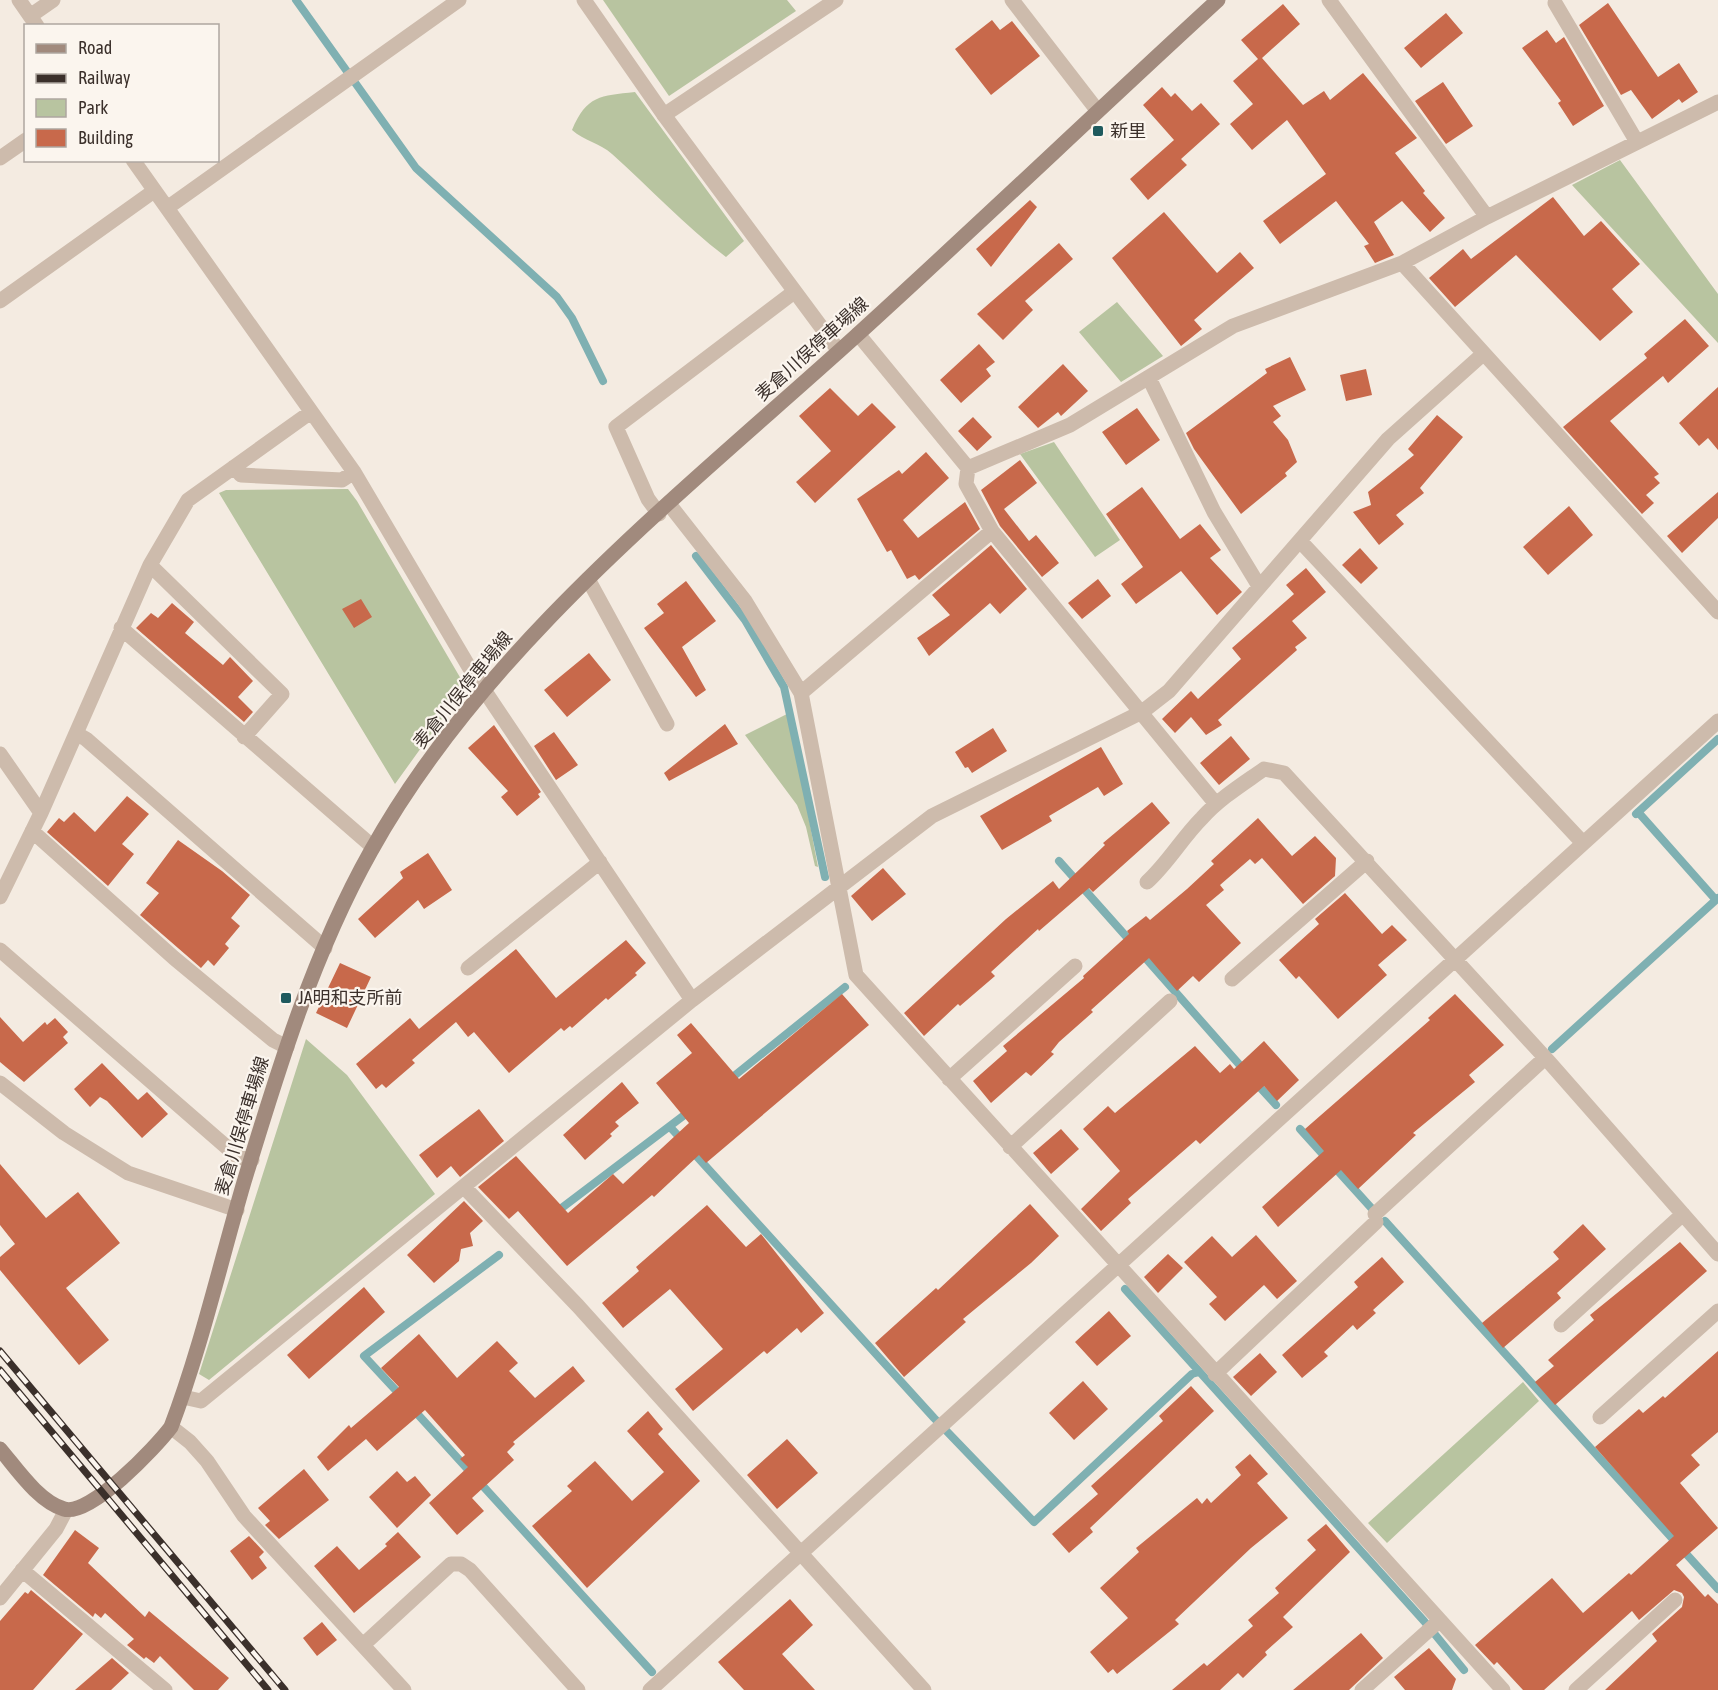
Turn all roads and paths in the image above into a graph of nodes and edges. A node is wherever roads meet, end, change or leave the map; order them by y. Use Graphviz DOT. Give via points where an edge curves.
graph roads {
  1 [pos="19,0"];
  2 [pos="53,0"];
  3 [pos="459,0"];
  4 [pos="584,0"];
  5 [pos="836,0"];
  6 [pos="1012,0"];
  7 [pos="1218,0"];
  8 [pos="1329,0"];
  9 [pos="1555,3"];
  10 [pos="33,21"];
  11 [pos="1718,102"];
  12 [pos="1097,110"];
  13 [pos="664,115"];
  14 [pos="24,141"];
  15 [pos="1637,142"];
  16 [pos="0,158"];
  17 [pos="134,162"];
  18 [pos="154,191"];
  19 [pos="167,208"];
  20 [pos="1487,217"];
  21 [pos="1402,263"];
  22 [pos="794,292"];
  23 [pos="0,301"];
  24 [pos="858,334"];
  25 [pos="838,351"];
  26 [pos="1484,354"];
  27 [pos="1149,378"];
  28 [pos="311,412"];
  29 [pos="234,467"];
  30 [pos="968,468"];
  31 [pos="354,472"];
  32 [pos="664,509"];
  33 [pos="992,531"];
  34 [pos="1301,542"];
  35 [pos="150,566"];
  36 [pos="588,579"];
  37 [pos="1259,586"];
  38 [pos="1718,612"];
  39 [pos="121,628"];
  40 [pos="484,691"];
  41 [pos="801,693"];
  42 [pos="1142,712"];
  43 [pos="1718,721"];
  44 [pos="668,724"];
  45 [pos="77,734"];
  46 [pos="244,737"];
  47 [pos="0,754"];
  48 [pos="1216,804"];
  49 [pos="41,813"];
  50 [pos="32,831"];
  51 [pos="1583,843"];
  52 [pos="373,847"];
  53 [pos="1367,861"];
  54 [pos="600,862"];
  55 [pos="1148,882"];
  56 [pos="839,886"];
  57 [pos="0,897"];
  58 [pos="324,948"];
  59 [pos="0,950"];
  60 [pos="1455,959"];
  61 [pos="1075,966"];
  62 [pos="468,968"];
  63 [pos="1232,979"];
  64 [pos="692,1000"];
  65 [pos="1170,1001"];
  66 [pos="287,1047"];
  67 [pos="1545,1058"];
  68 [pos="949,1079"];
  69 [pos="0,1083"];
  70 [pos="1010,1147"];
  71 [pos="252,1160"];
  72 [pos="465,1187"];
  73 [pos="237,1210"];
  74 [pos="1683,1214"];
  75 [pos="1718,1254"];
  76 [pos="1117,1266"];
  77 [pos="1718,1311"];
  78 [pos="1561,1325"];
  79 [pos="1215,1374"];
  80 [pos="183,1397"];
  81 [pos="1600,1417"];
  82 [pos="171,1427"];
  83 [pos="0,1449"];
  84 [pos="66,1510"];
  85 [pos="802,1553"];
  86 [pos="22,1570"];
  87 [pos="0,1598"];
  88 [pos="1675,1600"];
  89 [pos="1439,1621"];
  90 [pos="363,1645"];
  91 [pos="165,1690"];
  92 [pos="404,1690"];
  93 [pos="578,1690"];
  94 [pos="650,1690"];
  95 [pos="924,1690"];
  96 [pos="1362,1690"];
  97 [pos="1503,1690"];
  98 [pos="1576,1690"];
  1 -- 10 [label="street"];
  2 -- 10 [label="street"];
  3 -- 19 [label="street"];
  4 -- 13 [label="street"];
  5 -- 13 [label="street"];
  6 -- 12 [label="street"];
  7 -- 12 [label="main road, 麦倉川俣停車場線"];
  8 -- 20 [label="street"];
  9 -- 15 [label="street"];
  11 -- 15 [label="street"];
  12 -- 24 [label="main road, 麦倉川俣停車場線"];
  13 -- 22 [label="street"];
  14 -- 16 [label="street"];
  15 -- 20 [label="street"];
  17 -- 18 [label="street"];
  18 -- 19 [label="street"];
  18 -- 23 [label="street"];
  19 -- 28 [label="street"];
  20 -- 21 [label="street"];
  21 -- 26 [label="street"];
  21 -- 27 [label="street" via="1233,326"];
  22 -- 25 [label="street"];
  22 -- 32 [label="street" via="616,427 648,499"];
  24 -- 25 [label="main road, 麦倉川俣停車場線"];
  24 -- 30 [label="street"];
  25 -- 32 [label="main road, 麦倉川俣停車場線"];
  26 -- 34 [label="street" via="1389,439"];
  26 -- 38 [label="street"];
  27 -- 30 [label="street" via="1070,425"];
  27 -- 37 [label="street" via="1214,512"];
  28 -- 29 [label="street"];
  28 -- 31 [label="street"];
  29 -- 31 [label="street" via="241,475 342,480"];
  29 -- 35 [label="street" via="188,500"];
  30 -- 33 [label="street" via="966,484"];
  31 -- 40 [label="street"];
  32 -- 36 [label="main road, 麦倉川俣停車場線"];
  32 -- 41 [label="street" via="745,601"];
  33 -- 41 [label="street"];
  33 -- 42 [label="street"];
  34 -- 37 [label="street"];
  34 -- 51 [label="street"];
  35 -- 39 [label="street"];
  35 -- 46 [label="street" via="282,694"];
  36 -- 40 [label="main road, 麦倉川俣停車場線" via="517,651"];
  36 -- 44 [label="street"];
  37 -- 42 [label="street" via="1169,691"];
  39 -- 45 [label="street"];
  39 -- 46 [label="street"];
  40 -- 52 [label="main road, 麦倉川俣停車場線" via="429,763"];
  40 -- 54 [label="street"];
  41 -- 56 [label="street"];
  42 -- 48 [label="street"];
  42 -- 56 [label="street" via="932,816"];
  43 -- 51 [label="street"];
  45 -- 49 [label="street"];
  45 -- 58 [label="street"];
  46 -- 52 [label="street"];
  47 -- 49 [label="street"];
  48 -- 53 [label="street" via="1264,769 1284,773"];
  48 -- 55 [label="street"];
  49 -- 50 [label="street"];
  50 -- 57 [label="street"];
  50 -- 66 [label="street" via="174,958 273,1040"];
  51 -- 60 [label="street"];
  52 -- 58 [label="main road, 麦倉川俣停車場線"];
  53 -- 60 [label="street"];
  53 -- 63 [label="street"];
  54 -- 62 [label="street"];
  54 -- 64 [label="street"];
  56 -- 64 [label="street"];
  56 -- 68 [label="street" via="856,975"];
  58 -- 66 [label="main road, 麦倉川俣停車場線"];
  59 -- 71 [label="street" via="238,1157"];
  60 -- 67 [label="street"];
  60 -- 76 [label="street"];
  61 -- 68 [label="street"];
  64 -- 72 [label="street"];
  65 -- 70 [label="street"];
  66 -- 71 [label="main road, 麦倉川俣停車場線"];
  67 -- 74 [label="street"];
  67 -- 79 [label="street"];
  68 -- 70 [label="street"];
  69 -- 73 [label="street" via="64,1133 128,1173"];
  70 -- 76 [label="street"];
  71 -- 73 [label="main road, 麦倉川俣停車場線"];
  72 -- 80 [label="street" via="201,1401"];
  72 -- 85 [label="street"];
  73 -- 80 [label="main road, 麦倉川俣停車場線"];
  74 -- 75 [label="street"];
  74 -- 78 [label="street"];
  76 -- 79 [label="street"];
  76 -- 85 [label="street"];
  77 -- 81 [label="street"];
  79 -- 89 [label="street"];
  80 -- 82 [label="main road, 麦倉川俣停車場線"];
  82 -- 84 [label="main road, 麦倉川俣停車場線" via="154,1449 112,1485 83,1506"];
  82 -- 90 [label="street" via="207,1461 244,1516"];
  83 -- 84 [label="main road" via="35,1489"];
  84 -- 86 [label="street" via="56,1530"];
  85 -- 94 [label="street"];
  85 -- 95 [label="street"];
  86 -- 87 [label="street"];
  86 -- 91 [label="street"];
  88 -- 98 [label="street"];
  89 -- 96 [label="street"];
  89 -- 97 [label="street"];
  90 -- 92 [label="street"];
  90 -- 93 [label="street" via="451,1564 461,1564"];
}
